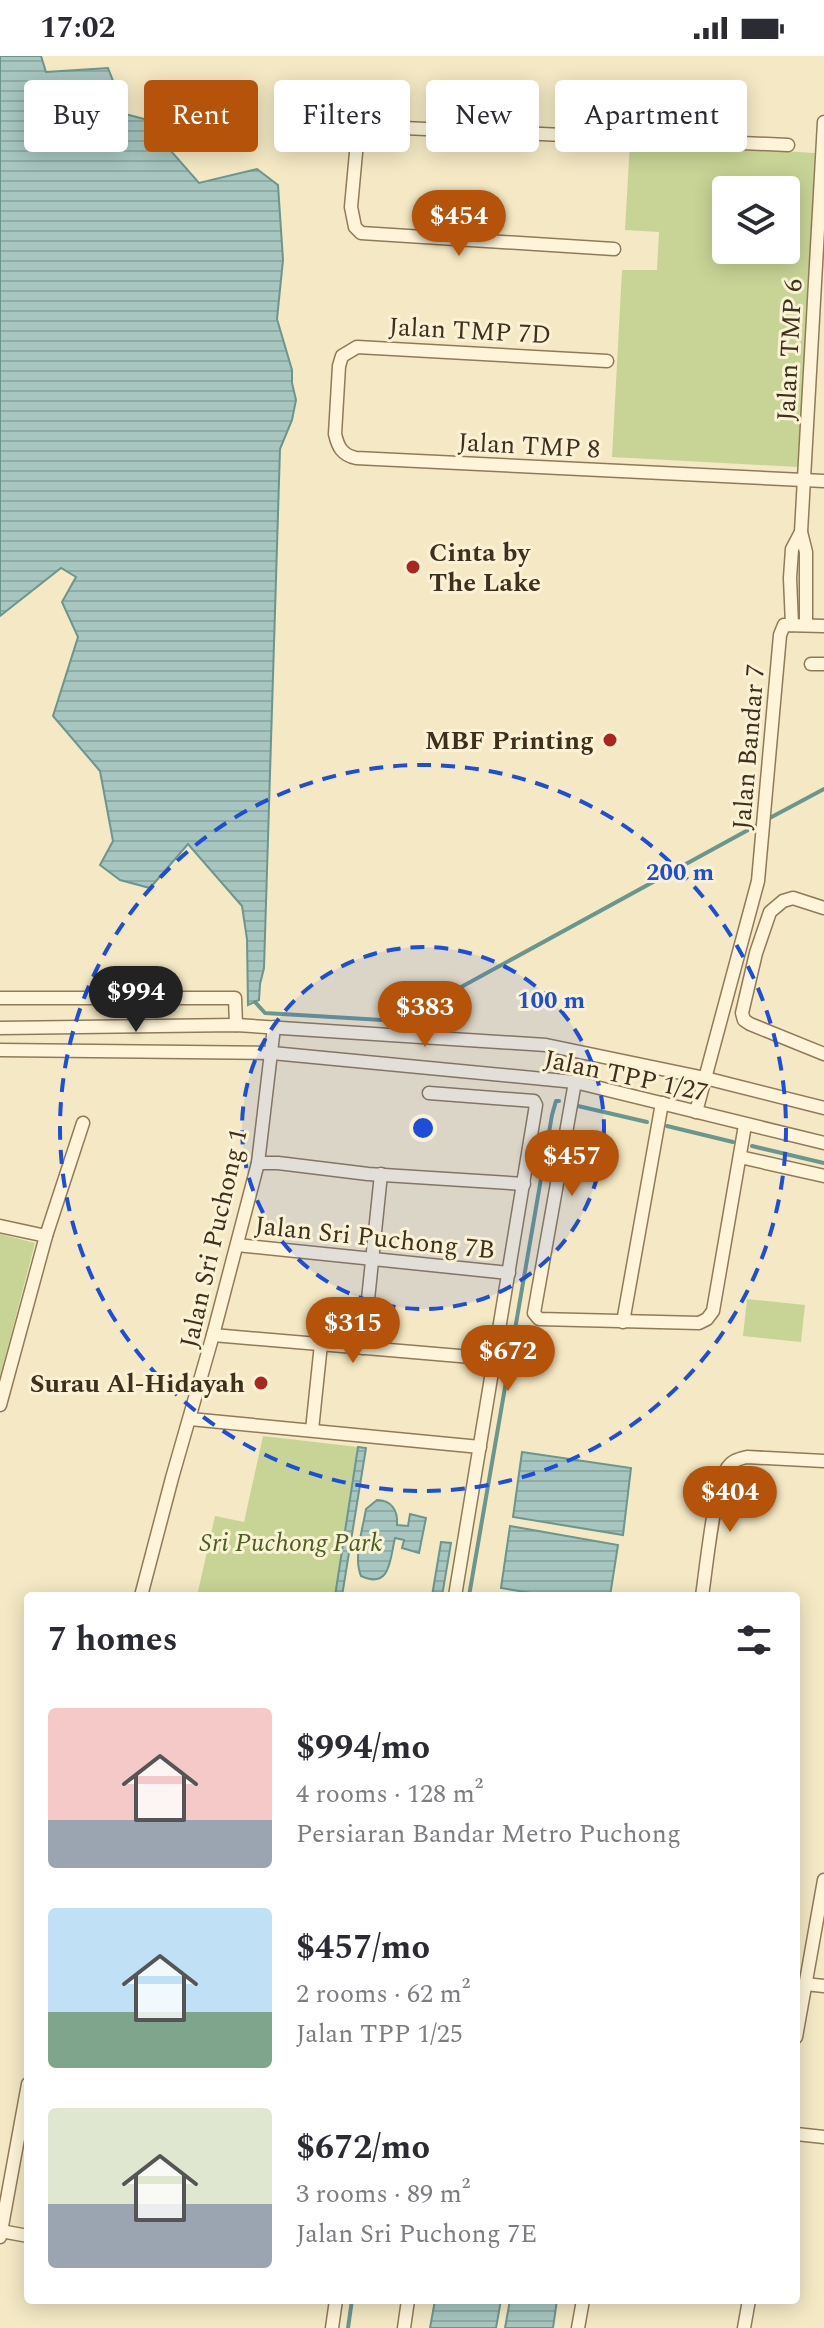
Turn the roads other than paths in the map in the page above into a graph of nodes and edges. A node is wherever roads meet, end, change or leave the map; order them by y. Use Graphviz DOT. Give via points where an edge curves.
graph roads {
  1 [pos="824,122"];
  2 [pos="788,145"];
  3 [pos="823,148"];
  4 [pos="614,249"];
  5 [pos="820,257"];
  6 [pos="607,361"];
  7 [pos="339,366"];
  8 [pos="810,367"];
  9 [pos="824,368"];
  10 [pos="804,480"];
  11 [pos="824,481"];
  12 [pos="801,532"];
  13 [pos="792,625"];
  14 [pos="806,625"];
  15 [pos="824,626"];
  16 [pos="824,908"];
  17 [pos="0,998"];
  18 [pos="236,1025"];
  19 [pos="274,1027"];
  20 [pos="0,1028"];
  21 [pos="0,1050"];
  22 [pos="272,1053"];
  23 [pos="824,1054"];
  24 [pos="705,1078"];
  25 [pos="575,1082"];
  26 [pos="429,1093"];
  27 [pos="662,1103"];
  28 [pos="824,1108"];
  29 [pos="696,1112"];
  30 [pos="83,1123"];
  31 [pos="745,1125"];
  32 [pos="824,1143"];
  33 [pos="740,1157"];
  34 [pos="258,1163"];
  35 [pos="381,1174"];
  36 [pos="824,1176"];
  37 [pos="524,1184"];
  38 [pos="0,1226"];
  39 [pos="46,1236"];
  40 [pos="237,1245"];
  41 [pos="373,1259"];
  42 [pos="509,1273"];
  43 [pos="623,1322"];
  44 [pos="213,1335"];
  45 [pos="321,1344"];
  46 [pos="363,1348"];
  47 [pos="495,1359"];
  48 [pos="0,1405"];
  49 [pos="190,1419"];
  50 [pos="312,1430"];
  51 [pos="480,1447"];
  52 [pos="824,1461"];
  53 [pos="142,1592"];
  54 [pos="456,1592"];
  55 [pos="703,1592"];
  56 [pos="824,1880"];
  57 [pos="805,1984"];
  58 [pos="824,1986"];
  59 [pos="800,2013"];
  60 [pos="24,2126"];
  61 [pos="800,2134"];
  62 [pos="824,2137"];
  63 [pos="0,2234"];
  64 [pos="24,2236"];
  65 [pos="335,2304"];
  66 [pos="407,2304"];
  67 [pos="582,2304"];
  68 [pos="748,2304"];
  69 [pos="332,2328"];
  70 [pos="404,2328"];
  71 [pos="578,2328"];
  72 [pos="744,2328"];
  1 -- 3 [label="street, Jalan TMP 6"];
  2 -- 4 [label="street" via="363,127 358,131 351,207 361,233"];
  3 -- 5 [label="street, Jalan TMP 6"];
  5 -- 8 [label="street, Jalan TMP 6"];
  6 -- 7 [label="street, Jalan TMP 7D" via="366,346 342,356"];
  7 -- 10 [label="street, Jalan TMP 8" via="335,434 342,451 356,458"];
  8 -- 9 [label="street"];
  8 -- 10 [label="street, Jalan TMP 6"];
  10 -- 11 [label="street, Jalan TMP 8"];
  10 -- 12 [label="street, Jalan TMP 6"];
  12 -- 13 [label="street, Jalan TMP 6" via="792,549"];
  12 -- 14 [label="street, Jalan TMP 6"];
  13 -- 14 [label="street"];
  13 -- 24 [label="street, Jalan Bandar 7" via="784,625 778,643 758,881"];
  14 -- 15 [label="street"];
  16 -- 23 [label="street" via="793,898 770,912 742,1013 744,1020"];
  17 -- 18 [label="street" via="235,998"];
  18 -- 19 [label="street, Jalan TPP 1/27"];
  18 -- 20 [label="street, Jalan TPP 1/27"];
  19 -- 22 [label="street, Jalan Sri Puchong 1"];
  19 -- 24 [label="street, Jalan TPP 1/27" via="546,1045"];
  21 -- 22 [label="street, Jalan TPP 1/27"];
  22 -- 25 [label="street, Jalan TPP 1/27"];
  22 -- 34 [label="street, Jalan Sri Puchong 1"];
  24 -- 28 [label="street, Jalan TPP 1/27"];
  24 -- 29 [label="street, Jalan Bandar 7"];
  25 -- 27 [label="street, Jalan TPP 1/27"];
  25 -- 43 [label="street" via="534,1313 539,1319"];
  26 -- 37 [label="street" via="536,1103"];
  27 -- 29 [label="street, Jalan TPP 1/27"];
  27 -- 43 [label="street"];
  29 -- 31 [label="street, Jalan TPP 1/27"];
  30 -- 39 [label="street"];
  31 -- 32 [label="street, Jalan TPP 1/27"];
  31 -- 33 [label="street"];
  33 -- 36 [label="street"];
  33 -- 43 [label="street" via="713,1311 699,1323"];
  34 -- 35 [label="street"];
  34 -- 40 [label="street, Jalan Sri Puchong 1"];
  35 -- 37 [label="street"];
  35 -- 41 [label="street"];
  37 -- 42 [label="street"];
  38 -- 39 [label="street"];
  39 -- 48 [label="street"];
  40 -- 41 [label="street, Jalan Sri Puchong 7B"];
  40 -- 44 [label="street, Jalan Sri Puchong 1"];
  41 -- 42 [label="street, Jalan Sri Puchong 7B"];
  41 -- 46 [label="street"];
  42 -- 47 [label="street"];
  44 -- 45 [label="street"];
  44 -- 49 [label="street, Jalan Sri Puchong 1"];
  45 -- 46 [label="street"];
  45 -- 50 [label="street"];
  46 -- 47 [label="street"];
  47 -- 51 [label="street"];
  49 -- 50 [label="street"];
  49 -- 53 [label="street, Jalan Sri Puchong 1"];
  50 -- 51 [label="street"];
  51 -- 54 [label="street"];
  52 -- 55 [label="street" via="747,1457 730,1465 721,1481"];
  56 -- 57 [label="street"];
  57 -- 58 [label="street"];
  57 -- 59 [label="street"];
  60 -- 63 [label="street"];
  61 -- 62 [label="street"];
  63 -- 64 [label="street"];
  65 -- 69 [label="street"];
  66 -- 70 [label="street"];
  67 -- 71 [label="street"];
  68 -- 72 [label="street"];
}
